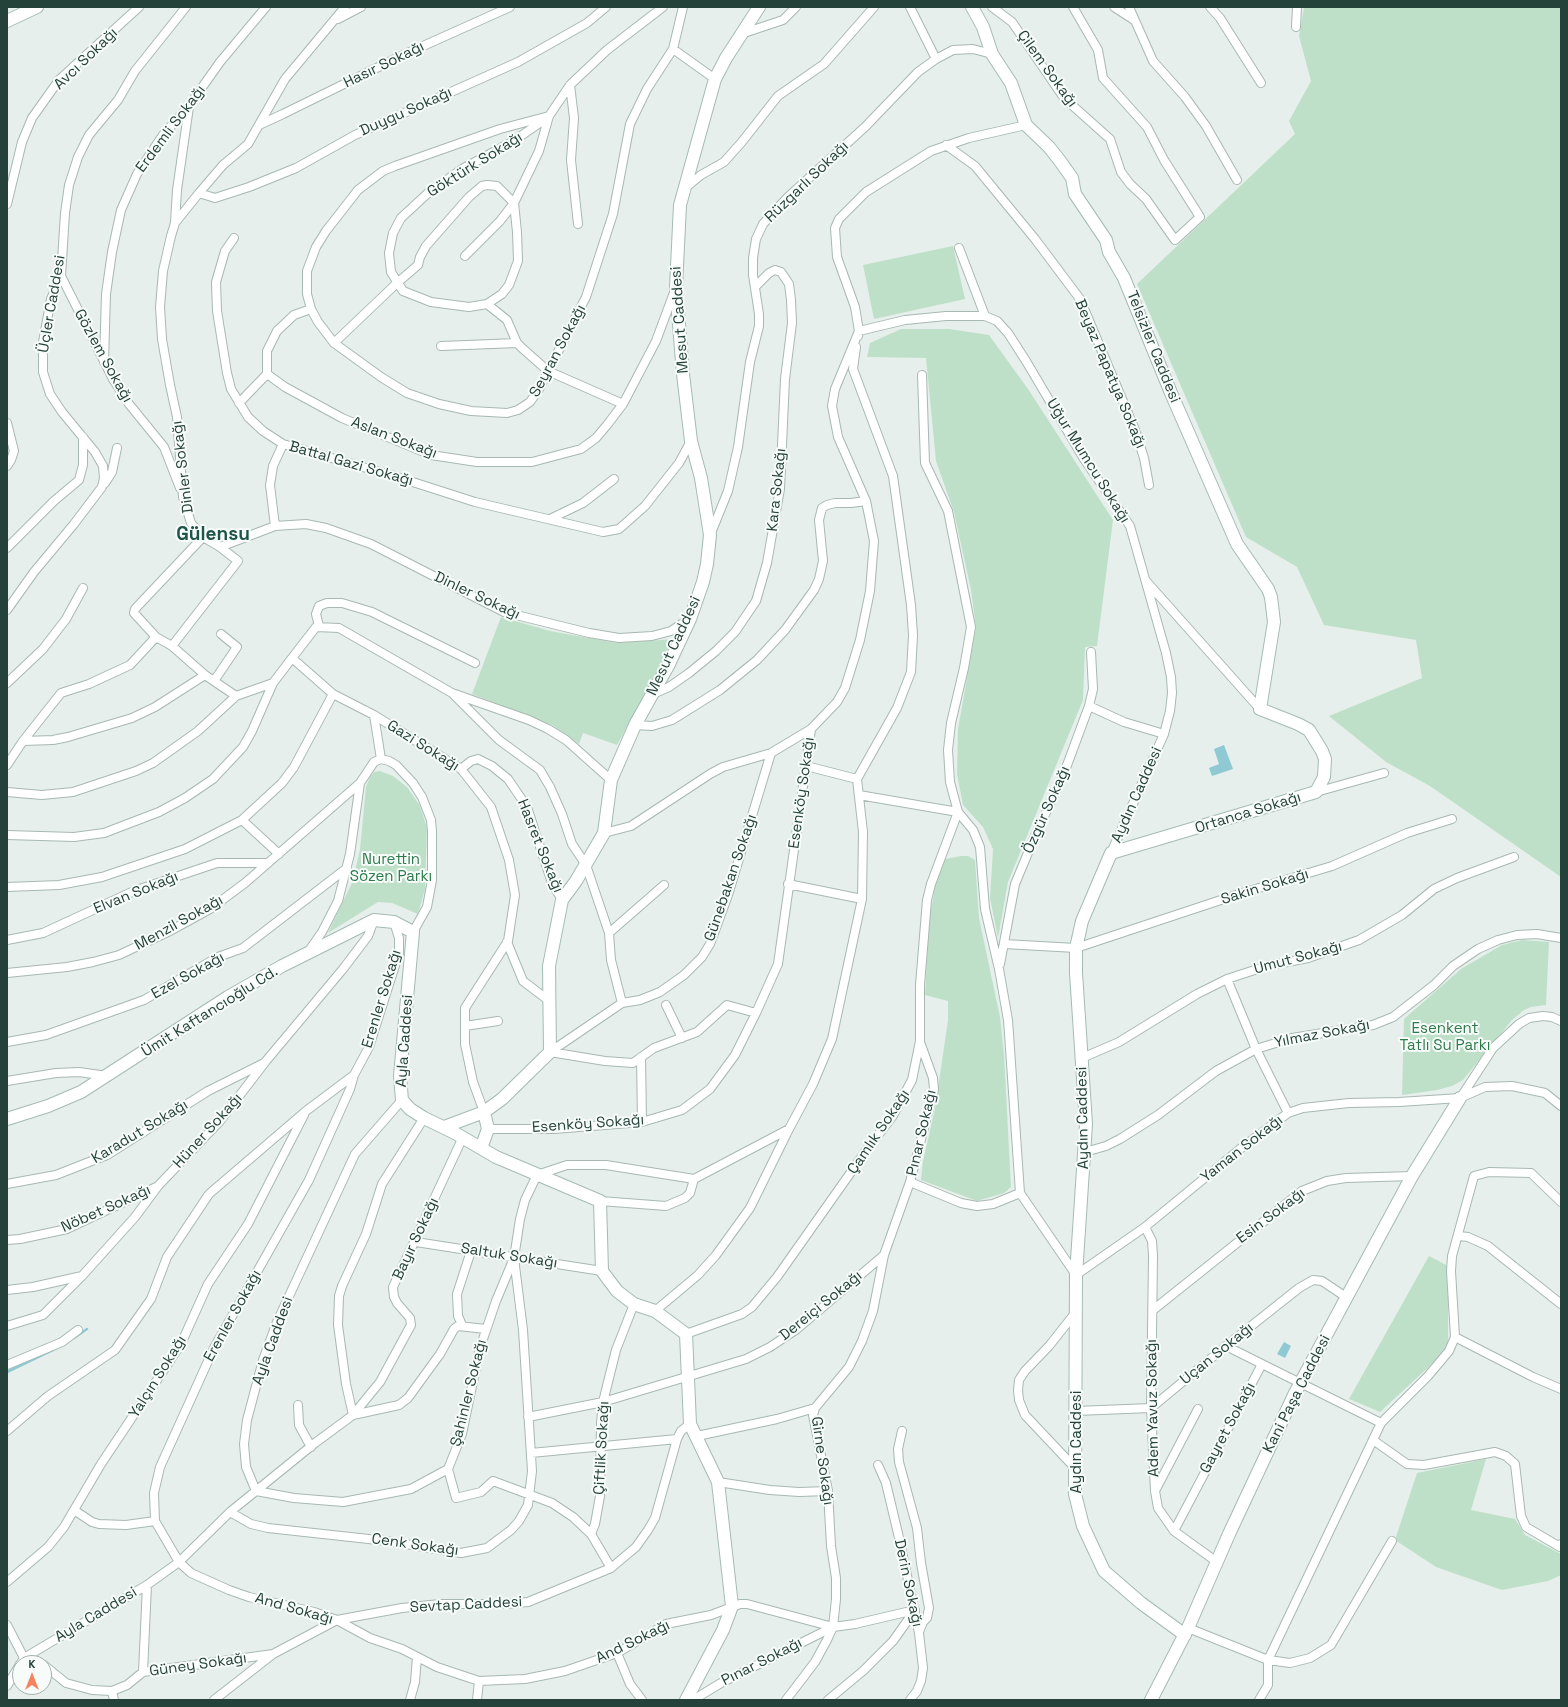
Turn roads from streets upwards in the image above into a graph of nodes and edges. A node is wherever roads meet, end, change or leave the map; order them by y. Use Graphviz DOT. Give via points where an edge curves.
graph roads {
  1 [pos="37,7"];
  2 [pos="139,7"];
  3 [pos="186,7"];
  4 [pos="266,7"];
  5 [pos="346,7"];
  6 [pos="361,7"];
  7 [pos="510,7"];
  8 [pos="606,7"];
  9 [pos="663,7"];
  10 [pos="683,7"];
  11 [pos="759,7"];
  12 [pos="796,7"];
  13 [pos="874,7"];
  14 [pos="910,7"];
  15 [pos="972,7"];
  16 [pos="992,7"];
  17 [pos="1073,7"];
  18 [pos="1114,7"];
  19 [pos="1129,7"];
  20 [pos="1210,7"];
  21 [pos="1297,7"];
  22 [pos="1135,20"];
  23 [pos="7,21"];
  24 [pos="334,22"];
  25 [pos="1296,27"];
  26 [pos="741,34"];
  27 [pos="673,49"];
  28 [pos="992,54"];
  29 [pos="936,59"];
  30 [pos="715,79"];
  31 [pos="1261,82"];
  32 [pos="570,85"];
  33 [pos="189,106"];
  34 [pos="549,116"];
  35 [pos="259,125"];
  36 [pos="1026,125"];
  37 [pos="946,145"];
  38 [pos="1237,180"];
  39 [pos="684,190"];
  40 [pos="199,194"];
  41 [pos="514,203"];
  42 [pos="7,204"];
  43 [pos="175,223"];
  44 [pos="578,224"];
  45 [pos="234,238"];
  46 [pos="959,248"];
  47 [pos="465,256"];
  48 [pos="60,276"];
  49 [pos="397,283"];
  50 [pos="676,287"];
  51 [pos="755,287"];
  52 [pos="487,304"];
  53 [pos="311,309"];
  54 [pos="985,316"];
  55 [pos="859,331"];
  56 [pos="334,343"];
  57 [pos="517,343"];
  58 [pos="441,346"];
  59 [pos="104,362"];
  60 [pos="548,371"];
  61 [pos="267,374"];
  62 [pos="922,375"];
  63 [pos="239,403"];
  64 [pos="623,404"];
  65 [pos="7,423"];
  66 [pos="83,437"];
  67 [pos="691,441"];
  68 [pos="283,444"];
  69 [pos="117,448"];
  70 [pos="10,449"];
  71 [pos="7,466"];
  72 [pos="614,479"];
  73 [pos="1149,485"];
  74 [pos="102,487"];
  75 [pos="183,497"];
  76 [pos="866,501"];
  77 [pos="552,518"];
  78 [pos="275,526"];
  79 [pos="710,535"];
  80 [pos="203,537"];
  81 [pos="7,548"];
  82 [pos="220,548"];
  83 [pos="1144,579"];
  84 [pos="83,588"];
  85 [pos="7,610"];
  86 [pos="690,619"];
  87 [pos="319,626"];
  88 [pos="221,634"];
  89 [pos="156,637"];
  90 [pos="172,646"];
  91 [pos="1091,652"];
  92 [pos="292,658"];
  93 [pos="475,663"];
  94 [pos="205,675"];
  95 [pos="214,681"];
  96 [pos="7,683"];
  97 [pos="272,683"];
  98 [pos="452,693"];
  99 [pos="333,694"];
  100 [pos="653,694"];
  101 [pos="236,696"];
  102 [pos="1089,706"];
  103 [pos="1260,709"];
  104 [pos="374,715"];
  105 [pos="635,725"];
  106 [pos="811,729"];
  107 [pos="1164,734"];
  108 [pos="23,741"];
  109 [pos="771,753"];
  110 [pos="9,754"];
  111 [pos="381,759"];
  112 [pos="7,765"];
  113 [pos="806,766"];
  114 [pos="461,769"];
  115 [pos="1384,773"];
  116 [pos="857,779"];
  117 [pos="611,780"];
  118 [pos="360,783"];
  119 [pos="7,792"];
  120 [pos="1316,792"];
  121 [pos="860,795"];
  122 [pos="958,812"];
  123 [pos="1452,819"];
  124 [pos="242,820"];
  125 [pos="604,833"];
  126 [pos="7,835"];
  127 [pos="1111,853"];
  128 [pos="279,854"];
  129 [pos="1514,857"];
  130 [pos="268,863"];
  131 [pos="586,865"];
  132 [pos="347,868"];
  133 [pos="788,884"];
  134 [pos="664,885"];
  135 [pos="7,887"];
  136 [pos="862,899"];
  137 [pos="562,900"];
  138 [pos="374,920"];
  139 [pos="394,922"];
  140 [pos="413,932"];
  141 [pos="609,933"];
  142 [pos="1561,938"];
  143 [pos="7,940"];
  144 [pos="507,942"];
  145 [pos="1004,944"];
  146 [pos="1076,948"];
  147 [pos="308,953"];
  148 [pos="1000,968"];
  149 [pos="7,972"];
  150 [pos="1227,979"];
  151 [pos="548,1000"];
  152 [pos="622,1003"];
  153 [pos="666,1005"];
  154 [pos="756,1013"];
  155 [pos="498,1021"];
  156 [pos="1561,1021"];
  157 [pos="465,1026"];
  158 [pos="682,1038"];
  159 [pos="920,1041"];
  160 [pos="7,1042"];
  161 [pos="1256,1049"];
  162 [pos="550,1052"];
  163 [pos="641,1057"];
  164 [pos="1082,1058"];
  165 [pos="266,1061"];
  166 [pos="354,1075"];
  167 [pos="107,1076"];
  168 [pos="7,1081"];
  169 [pos="1460,1098"];
  170 [pos="402,1100"];
  171 [pos="1561,1106"];
  172 [pos="306,1111"];
  173 [pos="484,1112"];
  174 [pos="1288,1113"];
  175 [pos="424,1118"];
  176 [pos="7,1119"];
  177 [pos="642,1122"];
  178 [pos="444,1127"];
  179 [pos="488,1129"];
  180 [pos="789,1129"];
  181 [pos="463,1137"];
  182 [pos="481,1148"];
  183 [pos="1085,1152"];
  184 [pos="536,1175"];
  185 [pos="1412,1176"];
  186 [pos="694,1179"];
  187 [pos="910,1182"];
  188 [pos="7,1184"];
  189 [pos="158,1186"];
  190 [pos="1020,1193"];
  191 [pos="600,1201"];
  192 [pos="1561,1202"];
  193 [pos="1145,1227"];
  194 [pos="1459,1236"];
  195 [pos="7,1240"];
  196 [pos="416,1242"];
  197 [pos="471,1251"];
  198 [pos="884,1255"];
  199 [pos="514,1258"];
  200 [pos="602,1271"];
  201 [pos="1076,1275"];
  202 [pos="82,1276"];
  203 [pos="7,1290"];
  204 [pos="1346,1297"];
  205 [pos="634,1304"];
  206 [pos="1561,1304"];
  207 [pos="1152,1310"];
  208 [pos="655,1311"];
  209 [pos="1076,1311"];
  210 [pos="7,1326"];
  211 [pos="462,1326"];
  212 [pos="486,1329"];
  213 [pos="78,1330"];
  214 [pos="686,1334"];
  215 [pos="1455,1337"];
  216 [pos="1226,1346"];
  217 [pos="1262,1364"];
  218 [pos="7,1365"];
  219 [pos="689,1377"];
  220 [pos="1301,1383"];
  221 [pos="1561,1389"];
  222 [pos="603,1402"];
  223 [pos="298,1405"];
  224 [pos="815,1408"];
  225 [pos="1151,1408"];
  226 [pos="1198,1409"];
  227 [pos="1076,1411"];
  228 [pos="353,1415"];
  229 [pos="528,1417"];
  230 [pos="1381,1422"];
  231 [pos="690,1424"];
  232 [pos="7,1431"];
  233 [pos="902,1431"];
  234 [pos="697,1436"];
  235 [pos="677,1439"];
  236 [pos="1373,1440"];
  237 [pos="311,1447"];
  238 [pos="600,1447"];
  239 [pos="531,1453"];
  240 [pos="878,1466"];
  241 [pos="1074,1466"];
  242 [pos="448,1469"];
  243 [pos="718,1482"];
  244 [pos="256,1491"];
  245 [pos="828,1491"];
  246 [pos="1155,1491"];
  247 [pos="530,1495"];
  248 [pos="74,1510"];
  249 [pos="230,1512"];
  250 [pos="155,1521"];
  251 [pos="1174,1531"];
  252 [pos="591,1534"];
  253 [pos="1392,1541"];
  254 [pos="1561,1544"];
  255 [pos="179,1562"];
  256 [pos="1217,1562"];
  257 [pos="611,1568"];
  258 [pos="7,1582"];
  259 [pos="147,1585"];
  260 [pos="732,1606"];
  261 [pos="914,1610"];
  262 [pos="337,1620"];
  263 [pos="7,1625"];
  264 [pos="833,1627"];
  265 [pos="1186,1632"];
  266 [pos="919,1633"];
  267 [pos="617,1653"];
  268 [pos="273,1654"];
  269 [pos="18,1655"];
  270 [pos="32,1655"];
  271 [pos="417,1657"];
  272 [pos="1268,1660"];
  273 [pos="52,1672"];
  274 [pos="143,1672"];
  275 [pos="479,1681"];
  276 [pos="112,1691"];
  277 [pos="114,1700"];
  278 [pos="214,1700"];
  279 [pos="410,1700"];
  280 [pos="477,1700"];
  281 [pos="642,1700"];
  282 [pos="686,1700"];
  283 [pos="693,1700"];
  284 [pos="786,1700"];
  285 [pos="828,1700"];
  286 [pos="910,1700"];
  287 [pos="1151,1700"];
  288 [pos="1259,1700"];
  1 -- 23 [label="street"];
  2 -- 42 [label="street, Avcı Sokağı" via="59,80 32,118 22,142"];
  3 -- 48 [label="street, Üçler Caddesi" via="134,71 118,100 89,135 78,157 69,185"];
  4 -- 33 [label="street, Erdemli Sokağı" via="220,62"];
  5 -- 24 [label="street, Dinler Sokağı"];
  6 -- 24 [label="street"];
  7 -- 35 [label="street, Hasır Sokağı" via="403,55"];
  8 -- 40 [label="street, Duygu Sokağı" via="587,23 518,62 355,135 296,168 215,198"];
  9 -- 32 [label="street" via="607,50"];
  10 -- 27 [label="street, Seyran Sokağı"];
  11 -- 26 [label="street, Mesut Caddesi"];
  12 -- 26 [label="street" via="783,20"];
  13 -- 39 [label="street" via="824,64 778,96 724,162 701,175"];
  14 -- 29 [label="street"];
  15 -- 28 [label="street" via="984,30"];
  16 -- 17 [label="street, Çilem Sokağı" via="1012,22 1064,98 1110,139 1121,172 1146,199 1175,240 1200,217 1146,127 1103,78 1098,50"];
  18 -- 22 [label="street"];
  19 -- 22 [label="street"];
  20 -- 31 [label="street" via="1220,18"];
  21 -- 25 [label="street"];
  22 -- 38 [label="street" via="1153,61 1185,97 1206,126"];
  24 -- 35 [label="street, Dinler Sokağı" via="284,79"];
  26 -- 30 [label="street, Mesut Caddesi"];
  27 -- 30 [label="street"];
  27 -- 60 [label="street, Seyran Sokağı" via="648,88 630,124 613,214 597,269 586,297"];
  28 -- 29 [label="street, Rüzgarlı Sokağı" via="979,49 961,49 948,52"];
  28 -- 36 [label="street" via="1009,77"];
  29 -- 51 [label="street, Rüzgarlı Sokağı" via="902,86 865,128 788,197 763,224 756,239 753,258"];
  30 -- 39 [label="street, Mesut Caddesi"];
  32 -- 34 [label="street"];
  32 -- 44 [label="street" via="574,118 571,160"];
  33 -- 43 [label="street"];
  33 -- 59 [label="street, Erdemli Sokağı" via="163,134 137,174 121,210 106,294"];
  34 -- 41 [label="street" via="539,151"];
  34 -- 49 [label="street, Göktürk Sokağı" via="512,142 462,169 428,193 407,212 396,226 390,241 391,272"];
  34 -- 53 [label="street, Seyran Sokağı" via="425,154 382,171 365,183 326,231 308,264 307,286"];
  35 -- 40 [label="street, Dinler Sokağı" via="248,144 223,165"];
  36 -- 37 [label="street"];
  36 -- 103 [label="street, Telsizler Caddesi" via="1049,147 1072,178 1075,194 1106,240 1237,544 1268,589 1274,622"];
  37 -- 55 [label="street" via="902,168 866,192 839,219 836,228 837,257 855,307"];
  37 -- 73 [label="street, Beyaz Papatya Sokağı" via="975,166 1031,233 1080,299 1135,430"];
  39 -- 50 [label="street, Mesut Caddesi" via="676,250"];
  40 -- 43 [label="street, Dinler Sokağı"];
  41 -- 47 [label="street"];
  41 -- 49 [label="street" via="497,186 482,186 426,246 418,265"];
  41 -- 52 [label="street" via="518,246 516,267 509,285 502,294"];
  43 -- 75 [label="street, Dinler Sokağı" via="163,271 160,307 162,339 178,424"];
  45 -- 63 [label="street, Battal Gazi Sokağı" via="220,263 216,292 224,358 231,389"];
  46 -- 54 [label="street"];
  48 -- 59 [label="street, Gözlem Sokağı"];
  48 -- 66 [label="street, Üçler Caddesi" via="51,299 43,342 43,372 50,394"];
  49 -- 52 [label="street" via="406,293 431,302 469,307"];
  49 -- 56 [label="street"];
  50 -- 64 [label="street, Aslan Sokağı" via="656,341"];
  50 -- 67 [label="street, Mesut Caddesi"];
  51 -- 79 [label="street, Rüzgarlı Sokağı" via="759,326 750,362 738,447 728,491"];
  51 -- 100 [label="street, Kara Sokağı" via="774,270 780,272 789,284 792,323 785,379 780,489 767,564 756,601 736,632 684,676"];
  52 -- 57 [label="street" via="506,320"];
  53 -- 56 [label="street, Seyran Sokağı"];
  53 -- 61 [label="street" via="294,315 271,339 267,351"];
  54 -- 55 [label="street" via="930,317 899,321"];
  54 -- 83 [label="street, Uğur Mumcu Sokağı" via="997,321 1008,333 1084,459 1130,526"];
  55 -- 76 [label="street, Esenköy Sokağı" via="835,389 832,406 838,437"];
  55 -- 116 [label="street" via="853,369 893,476 910,597 913,666 905,691"];
  56 -- 60 [label="street, Seyran Sokağı" via="407,393 471,411 507,413 518,410 535,396"];
  57 -- 58 [label="street"];
  57 -- 60 [label="street"];
  59 -- 75 [label="street, Gözlem Sokağı" via="129,404 164,447"];
  60 -- 64 [label="street"];
  61 -- 63 [label="street"];
  61 -- 64 [label="street, Aslan Sokağı" via="342,418 401,443 431,455 477,462 532,462 579,450 596,438"];
  62 -- 122 [label="street" via="925,463 948,511 971,627 951,723 948,750 950,782"];
  63 -- 68 [label="street, Battal Gazi Sokağı" via="248,417"];
  65 -- 70 [label="street"];
  66 -- 74 [label="street, Üçler Caddesi" via="103,466"];
  66 -- 81 [label="street" via="83,464 79,480"];
  67 -- 77 [label="street, Battal Gazi Sokağı" via="679,463 653,498 619,529 603,532 590,530"];
  67 -- 79 [label="street, Mesut Caddesi" via="701,478"];
  68 -- 77 [label="street, Battal Gazi Sokağı" via="475,502"];
  68 -- 78 [label="street" via="273,466 270,485"];
  69 -- 74 [label="street" via="112,472"];
  70 -- 71 [label="street" via="11,460"];
  72 -- 77 [label="street" via="583,503"];
  74 -- 85 [label="street"];
  75 -- 80 [label="street, Dinler Sokağı" via="191,523"];
  76 -- 105 [label="street" via="835,502 822,508 819,520 822,561 819,579 785,630 758,660 720,690 672,720 652,726"];
  76 -- 106 [label="street, Esenköy Sokağı" via="873,538 873,562 869,599 860,640 841,695"];
  78 -- 82 [label="street, Dinler Sokağı"];
  78 -- 86 [label="street, Dinler Sokağı" via="311,525 338,532 371,544 504,612 565,628 619,638 637,638 670,631"];
  79 -- 86 [label="street, Mesut Caddesi" via="707,564"];
  80 -- 82 [label="street, Dinler Sokağı"];
  80 -- 89 [label="street" via="134,613"];
  82 -- 90 [label="street" via="238,561"];
  83 -- 103 [label="street, Uğur Mumcu Sokağı"];
  83 -- 107 [label="street, Aydın Caddesi" via="1171,677 1170,711"];
  84 -- 96 [label="street" via="66,619 44,649"];
  86 -- 100 [label="street, Mesut Caddesi"];
  87 -- 92 [label="street" via="312,630"];
  87 -- 93 [label="street" via="316,614 319,606 342,603 372,612"];
  87 -- 98 [label="street" via="339,628"];
  88 -- 95 [label="street" via="237,647"];
  89 -- 90 [label="street"];
  89 -- 108 [label="street" via="130,665 89,684 61,693"];
  90 -- 94 [label="street"];
  91 -- 102 [label="street, Özgür Sokağı" via="1093,689"];
  92 -- 97 [label="street"];
  92 -- 99 [label="street"];
  94 -- 95 [label="street"];
  94 -- 108 [label="street" via="155,707 132,718 68,737"];
  95 -- 101 [label="street"];
  97 -- 101 [label="street"];
  97 -- 126 [label="street" via="252,732 243,747 213,779 185,798 159,812 104,833 74,837"];
  98 -- 117 [label="street" via="530,720 548,729 566,740"];
  98 -- 131 [label="street" via="499,740 540,770 556,800 574,847"];
  99 -- 104 [label="street"];
  99 -- 124 [label="street" via="282,783"];
  100 -- 105 [label="street, Mesut Caddesi"];
  101 -- 119 [label="street" via="192,735 153,763 136,771 73,792"];
  102 -- 107 [label="street" via="1124,722"];
  102 -- 145 [label="street, Özgür Sokağı" via="1063,776 1015,884"];
  103 -- 120 [label="street, Uğur Mumcu Sokağı" via="1298,724 1309,730 1316,739 1326,767"];
  104 -- 111 [label="street"];
  104 -- 114 [label="street, Gazi Sokağı"];
  105 -- 117 [label="street, Mesut Caddesi"];
  106 -- 109 [label="street"];
  106 -- 113 [label="street, Esenköy Sokağı"];
  107 -- 127 [label="street, Aydın Caddesi"];
  108 -- 110 [label="street"];
  109 -- 125 [label="street" via="723,767 631,826"];
  109 -- 152 [label="street, Günebakan Sokağı" via="728,895 710,944 702,957 684,975 660,992 640,1000"];
  110 -- 112 [label="street"];
  111 -- 118 [label="street" via="374,762"];
  111 -- 140 [label="street, Ayla Caddesi" via="389,760 413,783 431,820 433,847 430,896"];
  113 -- 116 [label="street"];
  113 -- 133 [label="street, Esenköy Sokağı"];
  114 -- 137 [label="street, Hasret Sokağı" via="471,761 478,760 492,766 508,779 526,807 552,883"];
  114 -- 144 [label="street, Gazi Sokağı" via="491,807 509,860 515,895"];
  115 -- 120 [label="street, Ortanca Sokağı"];
  116 -- 121 [label="street"];
  117 -- 125 [label="street, Mesut Caddesi"];
  118 -- 128 [label="street, Menzil Sokağı"];
  118 -- 132 [label="street"];
  120 -- 127 [label="street, Ortanca Sokağı"];
  121 -- 122 [label="street"];
  121 -- 136 [label="street" via="863,832"];
  122 -- 148 [label="street" via="978,838 985,909"];
  122 -- 159 [label="street, Çamlık Sokağı" via="927,900 920,985"];
  123 -- 146 [label="street, Sakin Sokağı" via="1407,833 1332,866"];
  124 -- 128 [label="street"];
  124 -- 135 [label="street" via="185,849 102,877 60,885"];
  125 -- 131 [label="street, Mesut Caddesi"];
  127 -- 146 [label="street, Aydın Caddesi" via="1082,921"];
  128 -- 130 [label="street, Menzil Sokağı"];
  129 -- 150 [label="street, Umut Sokağı" via="1434,889 1402,915 1359,940 1308,958 1267,966"];
  130 -- 143 [label="street, Elvan Sokağı" via="216,863 134,891 43,933"];
  130 -- 149 [label="street, Menzil Sokağı" via="210,909 119,955 67,967"];
  131 -- 137 [label="street, Mesut Caddesi"];
  131 -- 141 [label="street"];
  132 -- 147 [label="street" via="338,900"];
  132 -- 160 [label="street, Ezel Sokağı" via="243,948 218,957 144,1000 46,1035"];
  133 -- 136 [label="street"];
  133 -- 154 [label="street, Esenköy Sokağı" via="779,960"];
  134 -- 141 [label="street"];
  136 -- 180 [label="street" via="832,1040 813,1084"];
  137 -- 151 [label="street, Mesut Caddesi" via="549,966"];
  138 -- 139 [label="street"];
  138 -- 147 [label="street, Ümit Kaftancıoğlu Cd."];
  138 -- 165 [label="street, Hüner Sokağı" via="368,936 343,969"];
  139 -- 140 [label="street"];
  139 -- 166 [label="street, Erenler Sokağı" via="400,938 397,960 369,1047"];
  140 -- 170 [label="street, Ayla Caddesi" via="401,1069"];
  141 -- 152 [label="street" via="611,960"];
  142 -- 161 [label="street, Yılmaz Sokağı" via="1537,934 1517,935 1498,940 1478,949 1453,966 1434,985 1386,1020 1373,1025 1292,1038"];
  144 -- 151 [label="street" via="524,981"];
  144 -- 157 [label="street, Gazi Sokağı" via="466,1005"];
  145 -- 146 [label="street"];
  145 -- 148 [label="street, Özgür Sokağı"];
  146 -- 164 [label="street, Aydın Caddesi"];
  147 -- 167 [label="street, Ümit Kaftancıoğlu Cd." via="228,997"];
  148 -- 190 [label="street" via="1008,1020"];
  150 -- 161 [label="street"];
  150 -- 164 [label="street, Umut Sokağı" via="1197,994 1120,1042"];
  151 -- 162 [label="street, Mesut Caddesi"];
  152 -- 162 [label="street"];
  153 -- 158 [label="street"];
  154 -- 158 [label="street" via="727,1005 697,1032"];
  154 -- 177 [label="street, Esenköy Sokağı" via="735,1055 710,1089 682,1110"];
  155 -- 157 [label="street"];
  156 -- 169 [label="street" via="1543,1016 1529,1018 1519,1024 1493,1048"];
  157 -- 173 [label="street, Gazi Sokağı" via="465,1044 473,1082"];
  158 -- 163 [label="street" via="654,1048"];
  159 -- 187 [label="street, Pınar Sokağı" via="933,1078 934,1089"];
  159 -- 214 [label="street, Çamlık Sokağı" via="911,1086 892,1117 777,1277 749,1310"];
  161 -- 174 [label="street"];
  161 -- 183 [label="street, Yılmaz Sokağı" via="1216,1071 1158,1115 1120,1139"];
  162 -- 163 [label="street" via="625,1064 633,1063"];
  162 -- 173 [label="street" via="502,1099"];
  163 -- 177 [label="street"];
  164 -- 183 [label="street, Aydın Caddesi"];
  165 -- 188 [label="street, Karadut Sokağı" via="208,1090 107,1155 56,1175"];
  165 -- 189 [label="street, Hüner Sokağı" via="220,1121"];
  166 -- 172 [label="street, Erenler Sokağı"];
  166 -- 250 [label="street, Erenler Sokağı" via="309,1180 214,1348 179,1421 156,1480"];
  167 -- 168 [label="street" via="79,1072 56,1073"];
  167 -- 176 [label="street, Ümit Kaftancıoğlu Cd." via="81,1092"];
  169 -- 171 [label="street, Yaman Sokağı" via="1485,1087 1512,1086 1545,1093"];
  169 -- 174 [label="street, Yaman Sokağı" via="1348,1103 1303,1108"];
  169 -- 185 [label="street, Kani Paşa Caddesi"];
  170 -- 175 [label="street"];
  170 -- 244 [label="street, Ayla Caddesi" via="355,1154 277,1322 263,1360 247,1420 244,1444 246,1466"];
  172 -- 232 [label="street, Erenler Sokağı" via="209,1194 167,1257 151,1299 116,1350 48,1396"];
  172 -- 248 [label="street, Yalçın Sokağı" via="248,1224 208,1284 181,1344 101,1464"];
  173 -- 178 [label="street"];
  173 -- 179 [label="street"];
  174 -- 193 [label="street, Yaman Sokağı"];
  175 -- 178 [label="street"];
  175 -- 228 [label="street" via="382,1184 366,1234 339,1296 338,1325"];
  177 -- 179 [label="street, Esenköy Sokağı" via="554,1129"];
  178 -- 181 [label="street"];
  179 -- 182 [label="street"];
  180 -- 186 [label="street"];
  180 -- 208 [label="street" via="750,1208 724,1244 698,1275"];
  181 -- 182 [label="street"];
  181 -- 196 [label="street, Bayır Sokağı"];
  182 -- 184 [label="street"];
  183 -- 201 [label="street, Aydın Caddesi"];
  184 -- 186 [label="street" via="567,1165 606,1165"];
  184 -- 191 [label="street"];
  184 -- 199 [label="street, Şahinler Sokağı" via="520,1219"];
  185 -- 204 [label="street, Kani Paşa Caddesi"];
  185 -- 207 [label="street, Esin Sokağı" via="1340,1179 1327,1181 1302,1191"];
  186 -- 191 [label="street" via="690,1193 685,1198 666,1206"];
  187 -- 190 [label="street, Pınar Sokağı" via="961,1203 977,1206 993,1204"];
  187 -- 198 [label="street, Girne Sokağı"];
  189 -- 195 [label="street, Nöbet Sokağı" via="67,1229"];
  189 -- 202 [label="street, Hüner Sokağı" via="135,1217"];
  190 -- 201 [label="street"];
  191 -- 200 [label="street"];
  192 -- 194 [label="street" via="1531,1173 1489,1172 1474,1176"];
  193 -- 201 [label="street, Yaman Sokağı"];
  193 -- 207 [label="street, Adem Yavuz Sokağı" via="1152,1241"];
  194 -- 206 [label="street" via="1488,1246"];
  194 -- 215 [label="street" via="1452,1256 1451,1271"];
  196 -- 197 [label="street, Saltuk Sokağı"];
  196 -- 228 [label="street, Bayır Sokağı" via="393,1287 396,1303 410,1318 411,1325 380,1382"];
  197 -- 199 [label="street, Saltuk Sokağı"];
  197 -- 211 [label="street" via="457,1294 458,1316"];
  198 -- 219 [label="street, Dereiçi Sokağı" via="797,1329 770,1347 739,1361"];
  198 -- 224 [label="street, Girne Sokağı" via="873,1311 862,1341 850,1367"];
  199 -- 200 [label="street, Saltuk Sokağı"];
  199 -- 212 [label="street, Şahinler Sokağı"];
  199 -- 229 [label="street, Cenk Sokağı" via="523,1330"];
  200 -- 205 [label="street" via="617,1291"];
  201 -- 209 [label="street, Aydın Caddesi"];
  202 -- 203 [label="street"];
  202 -- 210 [label="street, Hüner Sokağı" via="43,1315"];
  204 -- 216 [label="street, Uçan Sokağı" via="1322,1282 1312,1280"];
  204 -- 220 [label="street, Kani Paşa Caddesi"];
  205 -- 208 [label="street"];
  205 -- 222 [label="street, Çiftlik Sokağı" via="616,1350"];
  207 -- 225 [label="street, Adem Yavuz Sokağı"];
  208 -- 214 [label="street"];
  209 -- 227 [label="street, Aydın Caddesi"];
  209 -- 241 [label="street" via="1025,1370 1019,1380 1018,1390 1025,1415"];
  211 -- 212 [label="street"];
  211 -- 228 [label="street" via="454,1329 440,1354 408,1398 399,1405"];
  212 -- 242 [label="street, Şahinler Sokağı" via="462,1434"];
  213 -- 218 [label="street" via="62,1342"];
  214 -- 219 [label="street"];
  215 -- 221 [label="street"];
  215 -- 230 [label="street" via="1450,1351"];
  216 -- 217 [label="street"];
  216 -- 225 [label="street, Uçan Sokağı"];
  217 -- 220 [label="street, Gayret Sokağı"];
  217 -- 251 [label="street, Gayret Sokağı"];
  219 -- 222 [label="street, Dereiçi Sokağı"];
  219 -- 231 [label="street"];
  220 -- 230 [label="street, Gayret Sokağı"];
  220 -- 256 [label="street, Kani Paşa Caddesi"];
  222 -- 229 [label="street, Dereiçi Sokağı"];
  222 -- 238 [label="street, Çiftlik Sokağı"];
  223 -- 237 [label="street" via="299,1425"];
  224 -- 234 [label="street"];
  224 -- 245 [label="street, Girne Sokağı" via="814,1420"];
  225 -- 227 [label="street"];
  225 -- 246 [label="street, Adem Yavuz Sokağı"];
  226 -- 246 [label="street"];
  227 -- 241 [label="street, Aydın Caddesi"];
  228 -- 237 [label="street, Bayır Sokağı"];
  229 -- 239 [label="street, Cenk Sokağı"];
  230 -- 236 [label="street"];
  231 -- 234 [label="street"];
  231 -- 235 [label="street"];
  233 -- 266 [label="street" via="898,1449 899,1462 917,1528 920,1563 929,1608"];
  234 -- 243 [label="street"];
  235 -- 238 [label="street"];
  235 -- 257 [label="street, Sevtap Caddesi" via="655,1518 636,1547"];
  236 -- 254 [label="street" via="1407,1464 1424,1465 1495,1452 1506,1456 1515,1464 1521,1516 1526,1528 1560,1547"];
  236 -- 272 [label="street"];
  237 -- 244 [label="street, Bayır Sokağı"];
  238 -- 239 [label="street"];
  238 -- 252 [label="street, Çiftlik Sokağı" via="600,1496"];
  239 -- 247 [label="street, Cenk Sokağı"];
  240 -- 261 [label="street, Derin Sokağı" via="886,1483"];
  241 -- 265 [label="street, Aydın Caddesi" via="1075,1494 1084,1526 1104,1571 1145,1607"];
  242 -- 244 [label="street" via="411,1488 343,1502 294,1498"];
  242 -- 247 [label="street" via="456,1498 481,1492 493,1481"];
  243 -- 245 [label="street" via="770,1490"];
  243 -- 260 [label="street"];
  244 -- 249 [label="street, Ayla Caddesi"];
  245 -- 264 [label="street, Girne Sokağı" via="831,1546 837,1587"];
  246 -- 251 [label="street, Adem Yavuz Sokağı" via="1158,1508"];
  247 -- 249 [label="street, Cenk Sokağı" via="524,1513 511,1530 487,1548 467,1552 445,1552 387,1541 268,1528 251,1524"];
  247 -- 252 [label="street" via="552,1503 573,1517"];
  248 -- 250 [label="street" via="99,1524 126,1525"];
  248 -- 258 [label="street, Yalçın Sokağı" via="48,1547"];
  249 -- 255 [label="street, Ayla Caddesi"];
  250 -- 255 [label="street, Erenler Sokağı"];
  251 -- 256 [label="street, Adem Yavuz Sokağı"];
  252 -- 257 [label="street"];
  253 -- 272 [label="street" via="1331,1645 1310,1658 1290,1663"];
  255 -- 259 [label="street, Ayla Caddesi"];
  255 -- 262 [label="street, And Sokağı" via="191,1573 229,1590"];
  256 -- 265 [label="street, Kani Paşa Caddesi"];
  257 -- 262 [label="street, Sevtap Caddesi" via="528,1602 440,1604"];
  259 -- 270 [label="street, Ayla Caddesi"];
  259 -- 274 [label="street"];
  260 -- 264 [label="street, And Sokağı" via="747,1604"];
  260 -- 267 [label="street, And Sokağı" via="703,1617 666,1624"];
  260 -- 282 [label="street" via="723,1630"];
  261 -- 264 [label="street, And Sokağı"];
  261 -- 266 [label="street, Derin Sokağı"];
  261 -- 285 [label="street" via="893,1641 863,1671"];
  262 -- 268 [label="street, Sevtap Caddesi"];
  262 -- 271 [label="street, And Sokağı" via="370,1638"];
  263 -- 269 [label="street"];
  264 -- 283 [label="street, Pınar Sokağı" via="721,1683"];
  264 -- 284 [label="street, Girne Sokağı" via="815,1662"];
  265 -- 272 [label="street"];
  265 -- 287 [label="street, Kani Paşa Caddesi"];
  266 -- 286 [label="street, Derin Sokağı" via="923,1668 919,1686"];
  267 -- 275 [label="street, And Sokağı" via="546,1676"];
  267 -- 281 [label="street" via="630,1684"];
  268 -- 274 [label="street, Güney Sokağı"];
  268 -- 278 [label="street, Sevtap Caddesi"];
  271 -- 275 [label="street, And Sokağı" via="437,1667"];
  271 -- 279 [label="street" via="415,1682"];
  272 -- 288 [label="street" via="1268,1684"];
  273 -- 276 [label="street" via="66,1683 92,1690"];
  274 -- 276 [label="street, Güney Sokağı" via="127,1685"];
  275 -- 280 [label="street"];
  276 -- 277 [label="street"];
}
